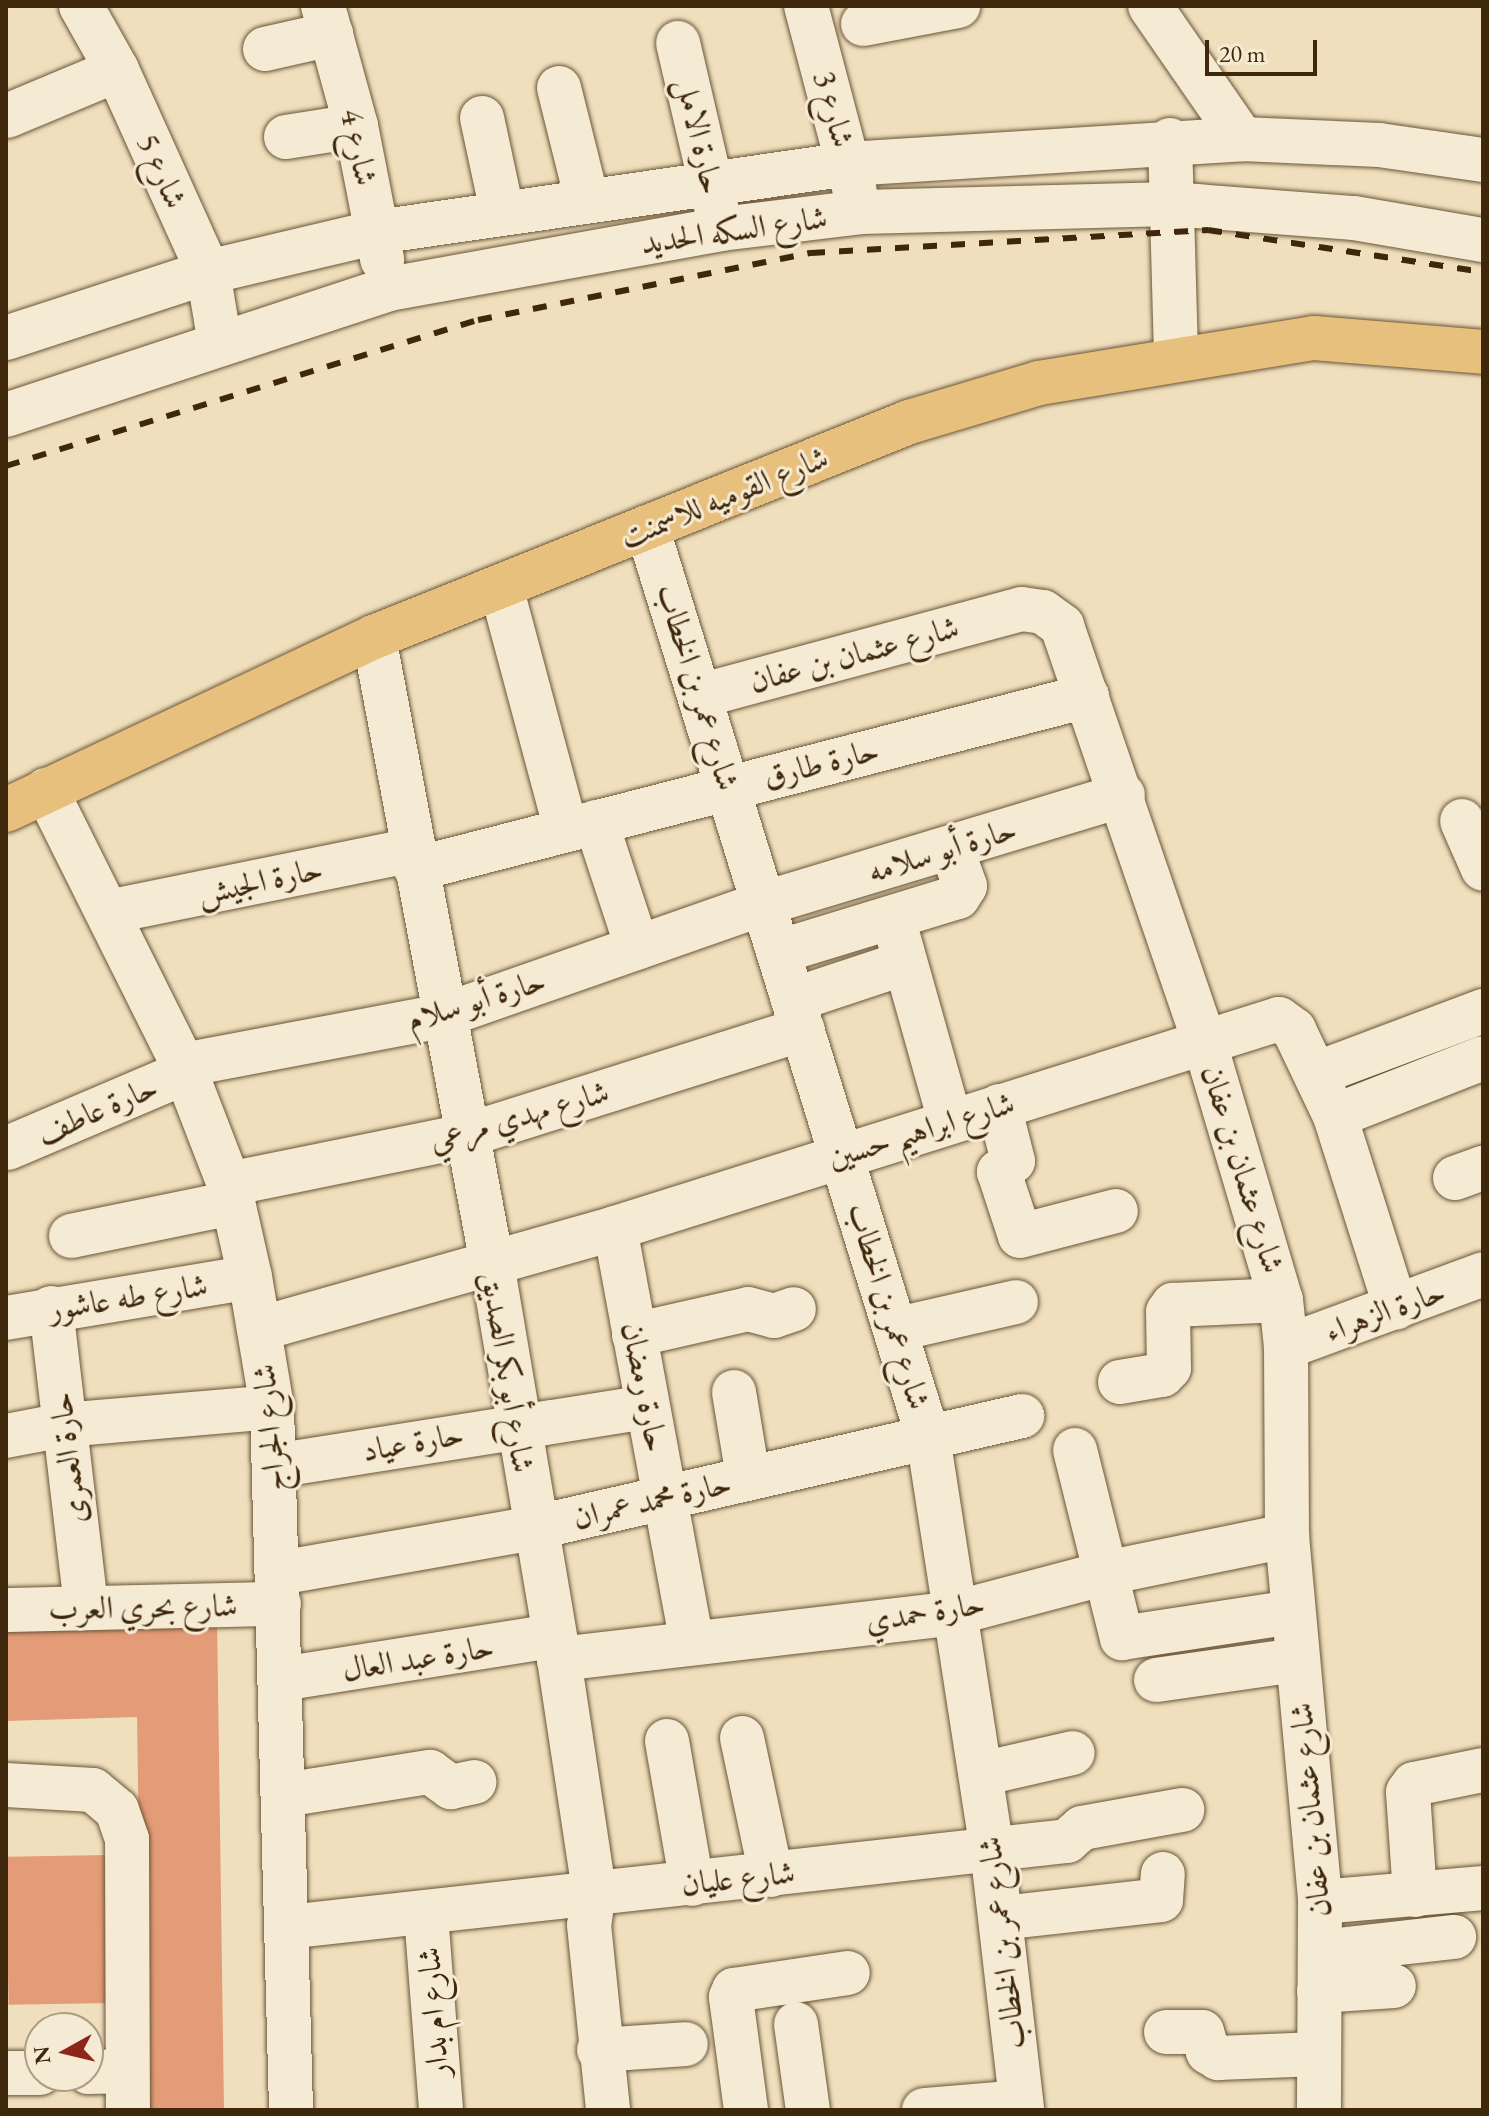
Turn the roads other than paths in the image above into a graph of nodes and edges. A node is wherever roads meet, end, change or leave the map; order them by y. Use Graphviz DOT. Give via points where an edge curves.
graph roads {
  1 [pos="81,6"];
  2 [pos="806,6"];
  3 [pos="957,6"];
  4 [pos="1150,6"];
  5 [pos="334,15"];
  6 [pos="863,24"];
  7 [pos="678,43"];
  8 [pos="265,49"];
  9 [pos="117,70"];
  10 [pos="559,88"];
  11 [pos="7,116"];
  12 [pos="482,118"];
  13 [pos="356,126"];
  14 [pos="286,137"];
  15 [pos="1242,139"];
  16 [pos="1170,140"];
  17 [pos="1483,160"];
  18 [pos="848,164"];
  19 [pos="712,183"];
  20 [pos="587,200"];
  21 [pos="1171,204"];
  22 [pos="502,211"];
  23 [pos="861,212"];
  24 [pos="721,229"];
  25 [pos="377,232"];
  26 [pos="1483,240"];
  27 [pos="208,272"];
  28 [pos="389,289"];
  29 [pos="6,338"];
  30 [pos="220,344"];
  31 [pos="1483,352"];
  32 [pos="1176,359"];
  33 [pos="6,415"];
  34 [pos="647,527"];
  35 [pos="501,587"];
  36 [pos="374,637"];
  37 [pos="703,695"];
  38 [pos="1087,696"];
  39 [pos="728,787"];
  40 [pos="46,790"];
  41 [pos="1123,795"];
  42 [pos="6,810"];
  43 [pos="1462,821"];
  44 [pos="581,825"];
  45 [pos="951,847"];
  46 [pos="414,859"];
  47 [pos="1483,869"];
  48 [pos="762,904"];
  49 [pos="108,912"];
  50 [pos="893,918"];
  51 [pos="637,947"];
  52 [pos="778,952"];
  53 [pos="905,963"];
  54 [pos="1483,1011"];
  55 [pos="798,1014"];
  56 [pos="442,1016"];
  57 [pos="1205,1044"];
  58 [pos="1483,1058"];
  59 [pos="184,1068"];
  60 [pos="1318,1073"];
  61 [pos="999,1106"];
  62 [pos="1335,1116"];
  63 [pos="950,1121"];
  64 [pos="464,1136"];
  65 [pos="8,1148"];
  66 [pos="842,1153"];
  67 [pos="231,1193"];
  68 [pos="1116,1211"];
  69 [pos="615,1228"];
  70 [pos="71,1236"];
  71 [pos="492,1263"];
  72 [pos="1483,1274"];
  73 [pos="250,1277"];
  74 [pos="1281,1300"];
  75 [pos="1016,1302"];
  76 [pos="51,1308"];
  77 [pos="1396,1308"];
  78 [pos="794,1309"];
  79 [pos="6,1318"];
  80 [pos="259,1329"];
  81 [pos="898,1329"];
  82 [pos="634,1335"];
  83 [pos="1286,1347"];
  84 [pos="1120,1382"];
  85 [pos="734,1392"];
  86 [pos="272,1407"];
  87 [pos="647,1407"];
  88 [pos="1022,1416"];
  89 [pos="63,1425"];
  90 [pos="516,1425"];
  91 [pos="6,1436"];
  92 [pos="928,1437"];
  93 [pos="1075,1450"];
  94 [pos="274,1466"];
  95 [pos="748,1477"];
  96 [pos="666,1495"];
  97 [pos="533,1528"];
  98 [pos="1287,1536"];
  99 [pos="1106,1573"];
  100 [pos="279,1588"];
  101 [pos="7,1604"];
  102 [pos="86,1608"];
  103 [pos="1292,1612"];
  104 [pos="955,1613"];
  105 [pos="691,1640"];
  106 [pos="556,1647"];
  107 [pos="1296,1660"];
  108 [pos="281,1679"];
  109 [pos="1156,1680"];
  110 [pos="742,1738"];
  111 [pos="667,1741"];
  112 [pos="1073,1753"];
  113 [pos="1483,1770"];
  114 [pos="981,1774"];
  115 [pos="474,1782"];
  116 [pos="6,1785"];
  117 [pos="284,1795"];
  118 [pos="1182,1810"];
  119 [pos="992,1849"];
  120 [pos="1163,1874"];
  121 [pos="771,1875"];
  122 [pos="692,1884"];
  123 [pos="1483,1888"];
  124 [pos="594,1891"];
  125 [pos="1415,1895"];
  126 [pos="1320,1902"];
  127 [pos="426,1914"];
  128 [pos="1001,1918"];
  129 [pos="287,1927"];
  130 [pos="1454,1937"];
  131 [pos="1320,1971"];
  132 [pos="848,1973"];
  133 [pos="1394,1986"];
  134 [pos="796,2024"];
  135 [pos="1166,2032"];
  136 [pos="686,2044"];
  137 [pos="599,2050"];
  138 [pos="1318,2054"];
  139 [pos="114,2084"];
  140 [pos="1022,2106"];
  141 [pos="291,2110"];
  142 [pos="441,2110"];
  143 [pos="608,2110"];
  144 [pos="746,2110"];
  145 [pos="808,2110"];
  146 [pos="924,2110"];
  147 [pos="1319,2110"];
  1 -- 9 [label="street, شارع 5"];
  2 -- 18 [label="street, شارع 3"];
  3 -- 6 [label="street"];
  4 -- 15 [label="street"];
  5 -- 8 [label="street"];
  5 -- 13 [label="street, شارع 4"];
  7 -- 19 [label="street, حارة الامل"];
  9 -- 11 [label="street"];
  9 -- 27 [label="street, شارع 5"];
  10 -- 20 [label="street"];
  12 -- 22 [label="street"];
  13 -- 14 [label="street"];
  13 -- 25 [label="street, شارع 4"];
  15 -- 16 [label="street, شارع السكه الحديد"];
  15 -- 17 [label="street, شارع السكه الحديد" via="1379,145"];
  16 -- 18 [label="street, شارع السكه الحديد"];
  16 -- 21 [label="street"];
  18 -- 19 [label="street, شارع السكه الحديد"];
  18 -- 23 [label="street, شارع 3"];
  19 -- 20 [label="street, شارع السكه الحديد"];
  19 -- 24 [label="street, حارة الامل"];
  20 -- 22 [label="street, شارع السكه الحديد"];
  21 -- 23 [label="street, شارع السكه الحديد"];
  21 -- 26 [label="street, شارع السكه الحديد" via="1354,218"];
  21 -- 32 [label="street"];
  22 -- 25 [label="street, شارع السكه الحديد"];
  23 -- 24 [label="street, شارع السكه الحديد"];
  24 -- 28 [label="street, شارع السكه الحديد"];
  25 -- 27 [label="street, شارع السكه الحديد"];
  25 -- 28 [label="street, شارع 4"];
  27 -- 29 [label="street, شارع السكه الحديد"];
  27 -- 30 [label="street, شارع 5"];
  28 -- 30 [label="street, شارع السكه الحديد"];
  30 -- 33 [label="street, شارع السكه الحديد"];
  31 -- 32 [label="main road, شارع القوميه للاسمنت" via="1314,338"];
  32 -- 34 [label="main road, شارع القوميه للاسمنت" via="1039,383 909,422"];
  34 -- 35 [label="main road, شارع القوميه للاسمنت"];
  34 -- 37 [label="street, شارع عمر بن الخطاب"];
  35 -- 36 [label="main road, شارع القوميه للاسمنت"];
  35 -- 44 [label="street"];
  36 -- 40 [label="main road, شارع القوميه للاسمنت"];
  36 -- 46 [label="street, شارع أبو بكر الصديق"];
  37 -- 38 [label="street, شارع عثمان بن عفان" via="1030,608 1062,626"];
  37 -- 39 [label="street, شارع عمر بن الخطاب"];
  38 -- 39 [label="street, حارة طارق"];
  38 -- 41 [label="street, شارع عثمان بن عفان"];
  39 -- 44 [label="street, حارة طارق"];
  39 -- 48 [label="street, شارع عمر بن الخطاب"];
  40 -- 42 [label="main road, شارع القوميه للاسمنت"];
  40 -- 49 [label="street, شارع الجراج"];
  41 -- 45 [label="street, حارة أبو سلامه"];
  41 -- 57 [label="street, شارع عثمان بن عفان"];
  43 -- 47 [label="street"];
  44 -- 46 [label="street, حارة طارق"];
  44 -- 51 [label="street"];
  45 -- 48 [label="street, حارة أبو سلامه"];
  45 -- 50 [label="street" via="964,892"];
  46 -- 49 [label="street, حارة الجيش"];
  46 -- 56 [label="street, شارع أبو بكر الصديق"];
  48 -- 51 [label="street, حارة أبو سلام"];
  48 -- 52 [label="street, شارع عمر بن الخطاب"];
  49 -- 59 [label="street, شارع الجراج"];
  50 -- 52 [label="street"];
  50 -- 53 [label="street"];
  51 -- 56 [label="street, حارة أبو سلام"];
  52 -- 55 [label="street, شارع عمر بن الخطاب"];
  53 -- 55 [label="street, شارع مهدي مرعي"];
  53 -- 63 [label="street"];
  54 -- 60 [label="street"];
  55 -- 64 [label="street, شارع مهدي مرعي"];
  55 -- 66 [label="street, شارع عمر بن الخطاب"];
  56 -- 59 [label="street, حارة أبو سلام"];
  56 -- 64 [label="street, شارع أبو بكر الصديق"];
  57 -- 60 [label="street, شارع ابراهيم حسين" via="1283,1019"];
  57 -- 61 [label="street, شارع ابراهيم حسين"];
  57 -- 74 [label="street, شارع عثمان بن عفان"];
  58 -- 62 [label="street"];
  59 -- 65 [label="street, حارة عاطف"];
  59 -- 67 [label="street, شارع الجراج"];
  60 -- 62 [label="street, شارع ابراهيم حسين"];
  61 -- 63 [label="street, شارع ابراهيم حسين"];
  61 -- 68 [label="street" via="1013,1161 999,1172 1020,1236"];
  62 -- 77 [label="street, شارع ابراهيم حسين"];
  63 -- 66 [label="street, شارع ابراهيم حسين"];
  64 -- 67 [label="street, شارع مهدي مرعي"];
  64 -- 71 [label="street, شارع أبو بكر الصديق"];
  66 -- 69 [label="street, شارع ابراهيم حسين"];
  66 -- 81 [label="street, شارع عمر بن الخطاب"];
  67 -- 70 [label="street, شارع مهدي مرعي"];
  67 -- 73 [label="street, شارع الجراج"];
  69 -- 71 [label="street, شارع ابراهيم حسين"];
  69 -- 82 [label="street, حارة رمضان"];
  71 -- 80 [label="street, شارع ابراهيم حسين"];
  71 -- 90 [label="street, شارع أبو بكر الصديق"];
  72 -- 77 [label="street, حارة الزهراء"];
  73 -- 76 [label="street, شارع طه عاشور"];
  73 -- 80 [label="street, شارع الجراج"];
  74 -- 83 [label="street, شارع عثمان بن عفان"];
  74 -- 84 [label="street" via="1173,1305 1168,1312 1169,1368 1162,1375"];
  75 -- 81 [label="street"];
  76 -- 79 [label="street, شارع طه عاشور"];
  76 -- 89 [label="street, حارة العمرى"];
  77 -- 83 [label="street, حارة الزهراء"];
  78 -- 82 [label="street" via="774,1316 748,1309"];
  80 -- 86 [label="street, شارع الجراج"];
  81 -- 92 [label="street, شارع عمر بن الخطاب"];
  82 -- 87 [label="street, حارة رمضان"];
  83 -- 98 [label="street, شارع عثمان بن عفان"];
  85 -- 95 [label="street"];
  86 -- 89 [label="street"];
  86 -- 94 [label="street, شارع الجراج"];
  87 -- 90 [label="street, حارة عياد"];
  87 -- 96 [label="street, حارة رمضان"];
  88 -- 92 [label="street, حارة محمد عمران"];
  89 -- 91 [label="street"];
  89 -- 102 [label="street, حارة العمرى"];
  90 -- 94 [label="street, حارة عياد"];
  90 -- 97 [label="street, شارع أبو بكر الصديق"];
  92 -- 95 [label="street, حارة محمد عمران"];
  92 -- 104 [label="street, شارع عمر بن الخطاب"];
  93 -- 99 [label="street"];
  94 -- 100 [label="street, شارع الجراج"];
  95 -- 96 [label="street, حارة محمد عمران"];
  96 -- 97 [label="street, حارة محمد عمران"];
  96 -- 105 [label="street, حارة رمضان"];
  97 -- 100 [label="street, حارة محمد عمران"];
  97 -- 106 [label="street, شارع أبو بكر الصديق"];
  98 -- 99 [label="street, حارة حمدي"];
  98 -- 103 [label="street, شارع عثمان بن عفان"];
  99 -- 103 [label="street" via="1118,1631 1127,1640"];
  99 -- 104 [label="street, حارة حمدي"];
  100 -- 102 [label="street, شارع بحري العرب"];
  100 -- 108 [label="street, شارع الجراج"];
  101 -- 102 [label="street, شارع بحري العرب"];
  103 -- 107 [label="street, شارع عثمان بن عفان"];
  104 -- 105 [label="street, حارة حمدي"];
  104 -- 114 [label="street, شارع عمر بن الخطاب"];
  105 -- 106 [label="street, حارة حمدي"];
  106 -- 108 [label="street, حارة عبد العال"];
  106 -- 124 [label="street, شارع أبو بكر الصديق"];
  107 -- 109 [label="street"];
  107 -- 126 [label="street, شارع عثمان بن عفان"];
  108 -- 117 [label="street, شارع الجراج"];
  110 -- 121 [label="street"];
  111 -- 122 [label="street"];
  112 -- 114 [label="street"];
  113 -- 125 [label="street" via="1414,1784 1408,1792"];
  114 -- 119 [label="street, شارع عمر بن الخطاب"];
  115 -- 117 [label="street" via="451,1787 430,1772"];
  116 -- 139 [label="street" via="93,1790 117,1810 127,1839"];
  117 -- 129 [label="street, شارع الجراج"];
  118 -- 119 [label="street, شارع عليان" via="1082,1828 1067,1841"];
  119 -- 121 [label="street, شارع عليان"];
  119 -- 128 [label="street, شارع عمر بن الخطاب"];
  120 -- 128 [label="street" via="1161,1900"];
  121 -- 122 [label="street, شارع عليان"];
  122 -- 124 [label="street, شارع عليان"];
  123 -- 125 [label="street"];
  124 -- 127 [label="street, شارع عليان"];
  124 -- 137 [label="street, شارع أبو بكر الصديق" via="589,1925"];
  125 -- 126 [label="street"];
  126 -- 131 [label="street, شارع عثمان بن عفان"];
  127 -- 129 [label="street, شارع عليان"];
  127 -- 142 [label="street, شارع ام بدار"];
  128 -- 140 [label="street, شارع عمر بن الخطاب"];
  129 -- 141 [label="street, شارع الجراج"];
  130 -- 131 [label="street"];
  131 -- 133 [label="street"];
  131 -- 138 [label="street, شارع عثمان بن عفان"];
  132 -- 144 [label="street" via="734,1990"];
  134 -- 145 [label="street"];
  135 -- 138 [label="street" via="1202,2032 1214,2057"];
  136 -- 137 [label="street"];
  137 -- 143 [label="street, شارع أبو بكر الصديق"];
  138 -- 147 [label="street, شارع عثمان بن عفان"];
  140 -- 146 [label="street"];
}
